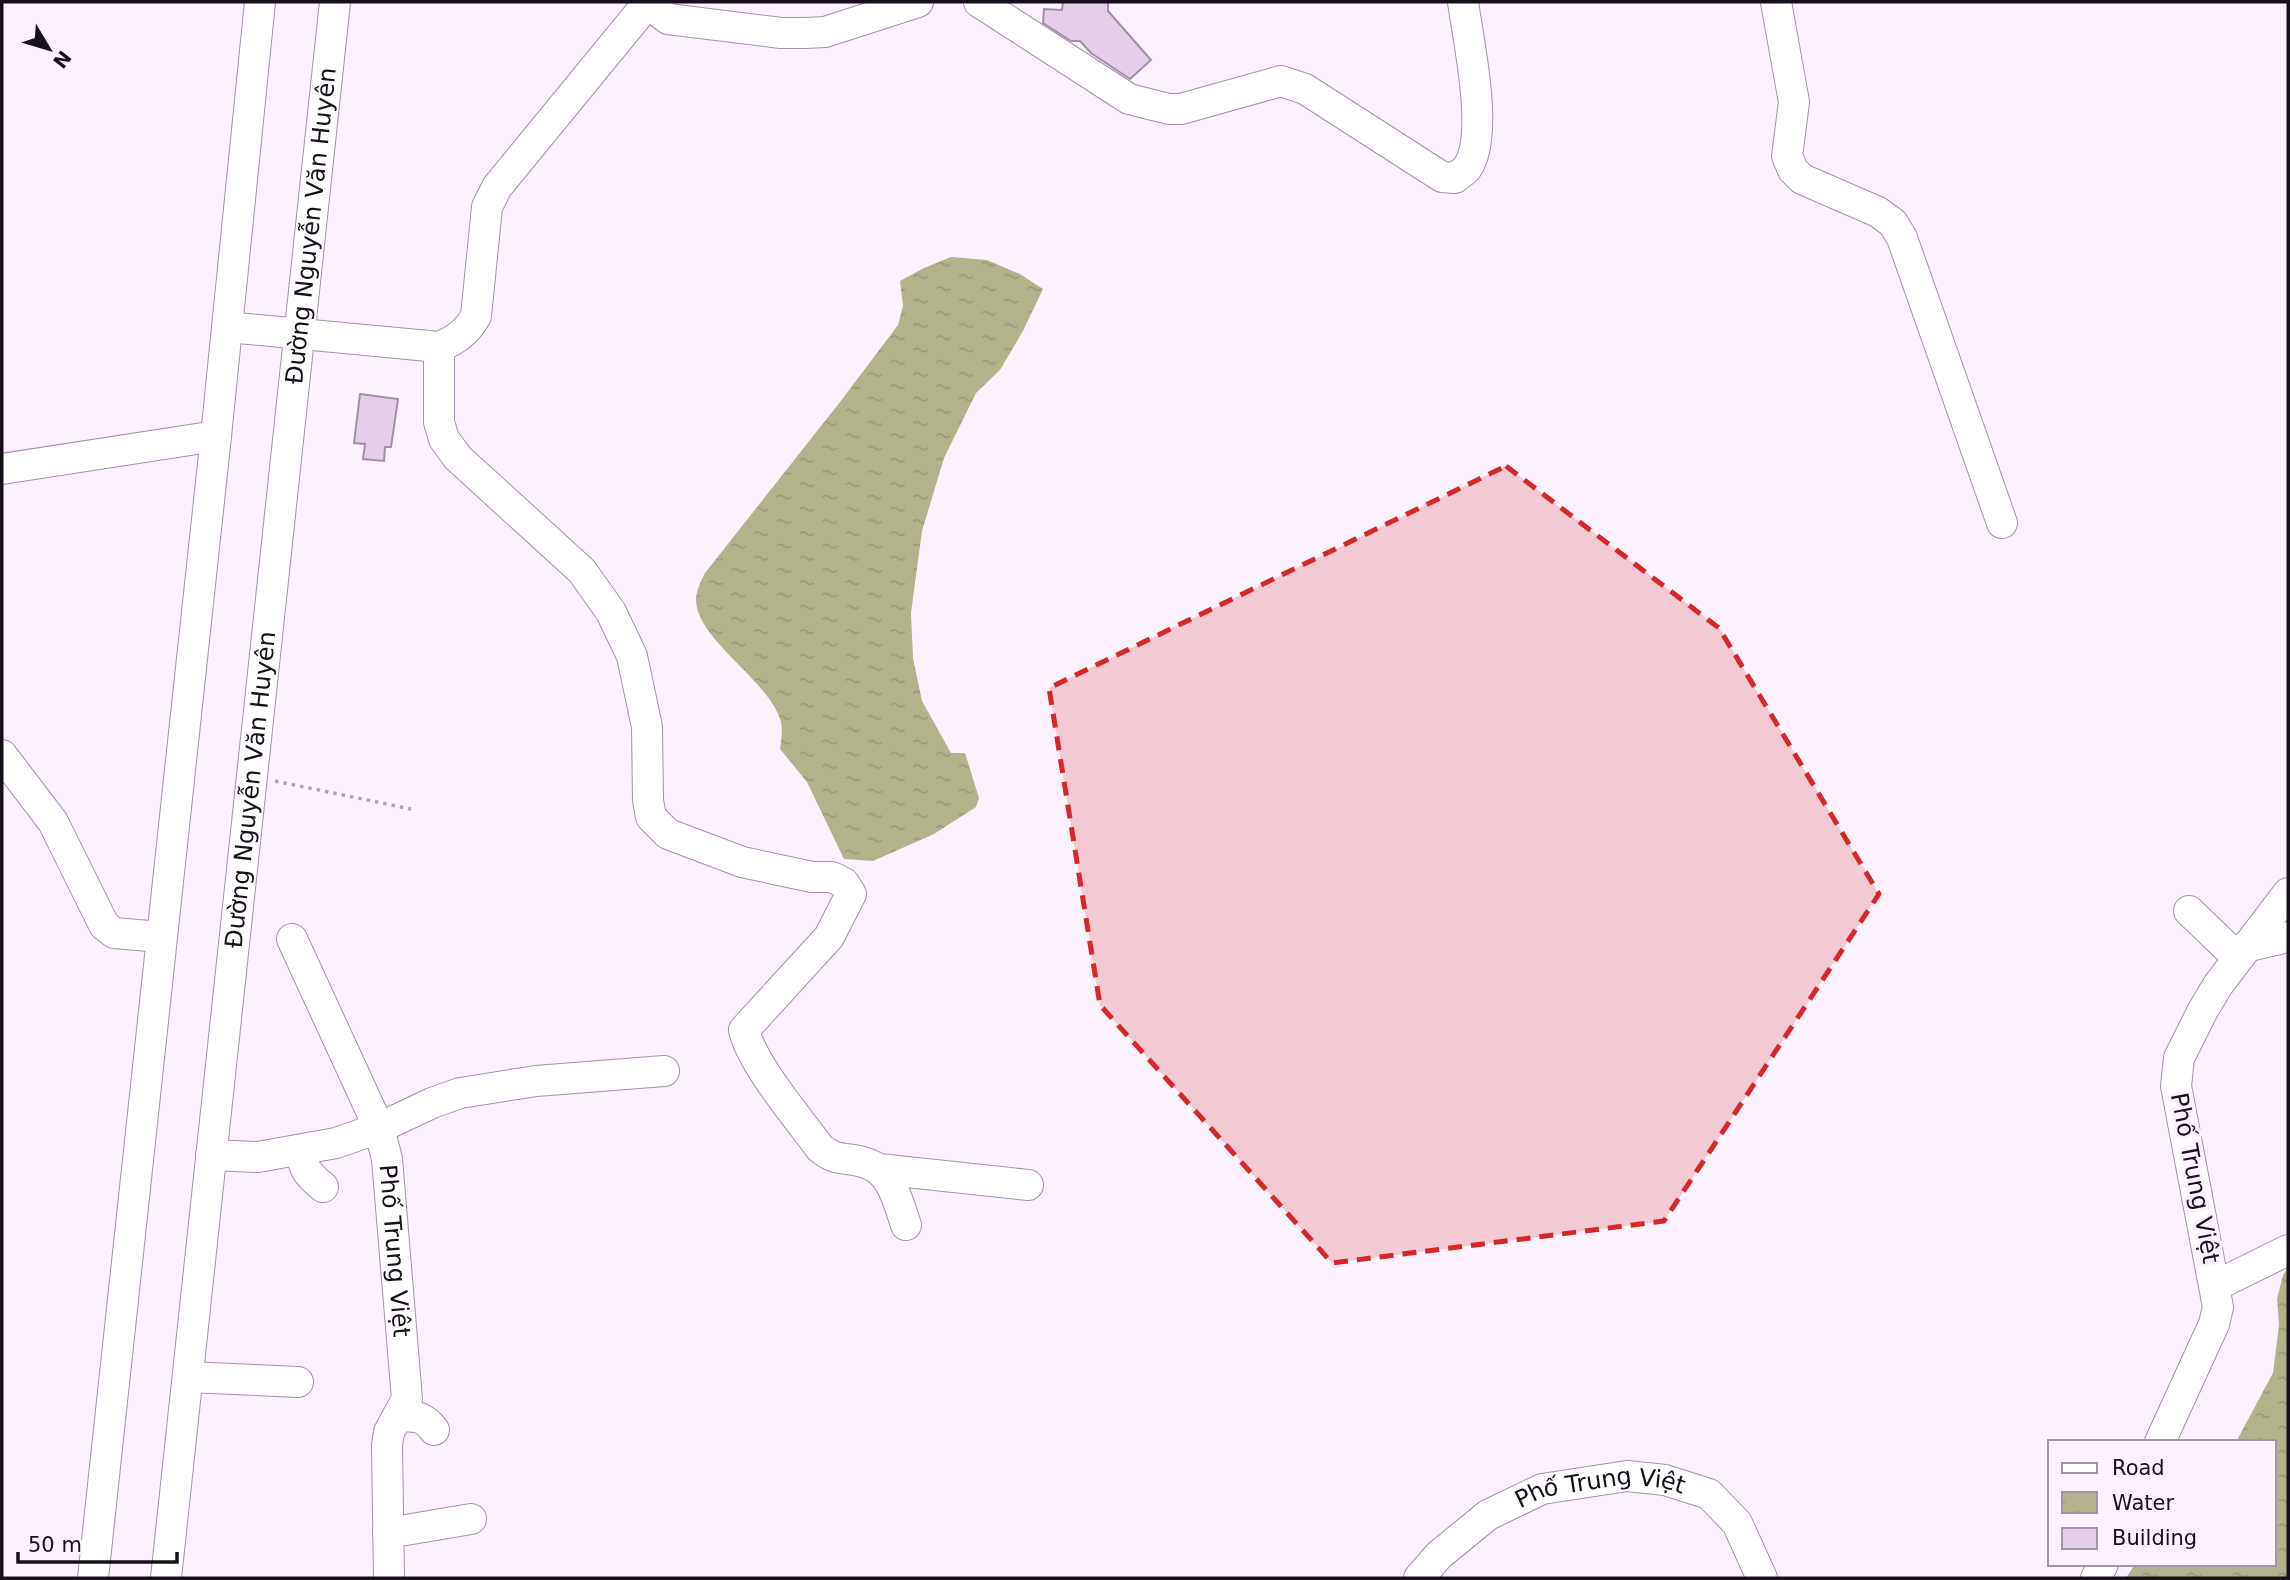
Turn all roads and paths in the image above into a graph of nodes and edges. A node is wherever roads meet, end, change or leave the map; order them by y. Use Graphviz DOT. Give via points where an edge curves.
graph roads {
  1 [pos="260,2"];
  2 [pos="335,2"];
  3 [pos="918,2"];
  4 [pos="979,2"];
  5 [pos="1463,2"];
  6 [pos="1776,2"];
  7 [pos="646,3"];
  8 [pos="227,327"];
  9 [pos="299,333"];
  10 [pos="439,346"];
  11 [pos="216,436"];
  12 [pos="2,469"];
  13 [pos="2001,523"];
  14 [pos="2,755"];
  15 [pos="252,776"];
  16 [pos="411,809"];
  17 [pos="2288,892"];
  18 [pos="2189,911"];
  19 [pos="161,937"];
  20 [pos="2288,937"];
  21 [pos="292,939"];
  22 [pos="2241,953"];
  23 [pos="664,1071"];
  24 [pos="379,1128"];
  25 [pos="300,1150"];
  26 [pos="211,1155"];
  27 [pos="879,1169"];
  28 [pos="1028,1185"];
  29 [pos="323,1187"];
  30 [pos="906,1225"];
  31 [pos="2288,1250"];
  32 [pos="2215,1286"];
  33 [pos="188,1377"];
  34 [pos="298,1382"];
  35 [pos="398,1416"];
  36 [pos="434,1430"];
  37 [pos="2161,1440"];
  38 [pos="471,1519"];
  39 [pos="388,1533"];
  40 [pos="93,1578"];
  41 [pos="166,1578"];
  42 [pos="389,1578"];
  43 [pos="1419,1578"];
  44 [pos="1762,1578"];
  1 -- 8 [label="street"];
  2 -- 9 [label="street, Đường Nguyễn Văn Huyên"];
  3 -- 7 [label="street" via="825,32 805,33 668,19"];
  4 -- 5 [label="street" via="1129,99 1181,109 1281,81 1293,83 1442,177 1454,178 1467,169 1477,135"];
  6 -- 13 [label="street" via="1794,102 1787,156 1793,170 1802,179 1878,212 1893,223 1902,238"];
  7 -- 10 [label="street" via="497,187 487,207 476,316 468,330"];
  8 -- 9 [label="street"];
  8 -- 11 [label="street"];
  9 -- 10 [label="street"];
  9 -- 15 [label="street, Đường Nguyễn Văn Huyên"];
  10 -- 27 [label="street" via="439,422 444,439 458,458 582,571 611,612 632,656 647,727 651,817 668,834 742,862 832,877 844,883 851,894 829,937 744,1030 759,1063 820,1148 831,1157"];
  11 -- 12 [label="street"];
  11 -- 19 [label="street"];
  14 -- 19 [label="street" via="53,822 104,925 114,933"];
  15 -- 16 [label="path"];
  15 -- 26 [label="street, Đường Nguyễn Văn Huyên"];
  17 -- 22 [label="street, Phố Trung Việt"];
  18 -- 22 [label="street"];
  19 -- 40 [label="street"];
  20 -- 22 [label="street"];
  21 -- 24 [label="street, Phố Trung Việt"];
  22 -- 32 [label="street, Phố Trung Việt" via="2191,1031 2179,1058 2176,1086"];
  23 -- 24 [label="street" via="536,1081 460,1093"];
  24 -- 25 [label="street"];
  24 -- 35 [label="street, Phố Trung Việt" via="387,1159 407,1399"];
  25 -- 26 [label="street" via="258,1157"];
  25 -- 29 [label="street" via="309,1175"];
  26 -- 33 [label="street, Đường Nguyễn Văn Huyên"];
  27 -- 28 [label="street"];
  27 -- 30 [label="street" via="893,1186"];
  31 -- 32 [label="street"];
  32 -- 37 [label="street, Phố Trung Việt" via="2218,1307 2214,1324"];
  33 -- 34 [label="street"];
  33 -- 41 [label="street, Đường Nguyễn Văn Huyên"];
  35 -- 36 [label="street" via="420,1417"];
  35 -- 39 [label="street, Phố Trung Việt" via="387,1445"];
  38 -- 39 [label="street"];
  39 -- 42 [label="street, Phố Trung Việt"];
  43 -- 44 [label="street, Phố Trung Việt" via="1439,1555 1488,1516 1542,1489 1627,1476 1665,1480 1709,1494 1737,1523"];
}
